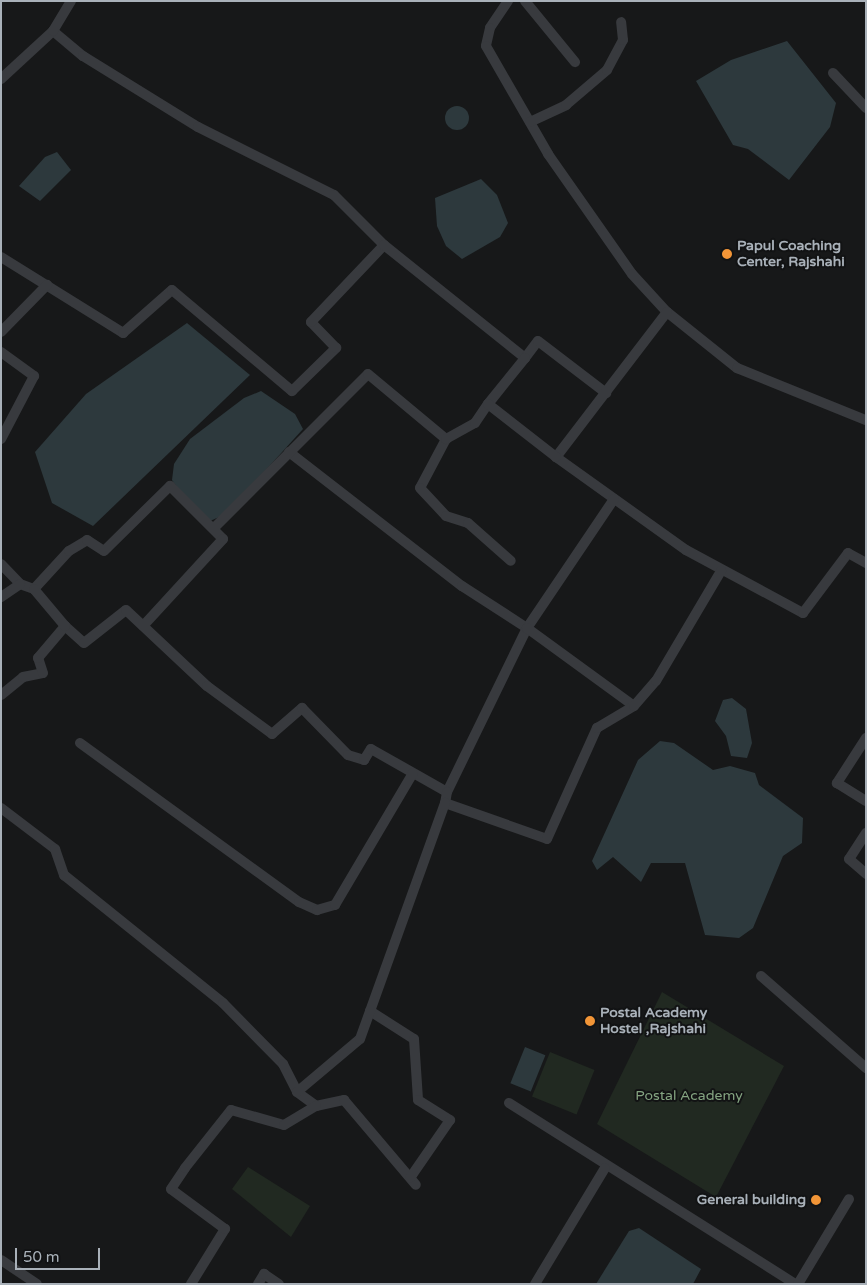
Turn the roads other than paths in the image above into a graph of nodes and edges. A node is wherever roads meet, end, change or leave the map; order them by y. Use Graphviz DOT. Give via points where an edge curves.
graph roads {
  1 [pos="71,1"];
  2 [pos="508,1"];
  3 [pos="525,1"];
  4 [pos="621,22"];
  5 [pos="53,31"];
  6 [pos="575,62"];
  7 [pos="833,73"];
  8 [pos="1,79"];
  9 [pos="866,108"];
  10 [pos="530,122"];
  11 [pos="384,245"];
  12 [pos="1,257"];
  13 [pos="47,285"];
  14 [pos="667,312"];
  15 [pos="1,332"];
  16 [pos="1,352"];
  17 [pos="525,358"];
  18 [pos="606,393"];
  19 [pos="488,404"];
  20 [pos="866,420"];
  21 [pos="1,439"];
  22 [pos="446,439"];
  23 [pos="289,452"];
  24 [pos="556,457"];
  25 [pos="614,499"];
  26 [pos="215,527"];
  27 [pos="511,562"];
  28 [pos="1,564"];
  29 [pos="866,564"];
  30 [pos="721,571"];
  31 [pos="20,584"];
  32 [pos="34,589"];
  33 [pos="1,597"];
  34 [pos="65,626"];
  35 [pos="143,626"];
  36 [pos="527,628"];
  37 [pos="1,695"];
  38 [pos="634,706"];
  39 [pos="866,738"];
  40 [pos="80,743"];
  41 [pos="413,773"];
  42 [pos="446,792"];
  43 [pos="866,801"];
  44 [pos="445,803"];
  45 [pos="1,808"];
  46 [pos="866,833"];
  47 [pos="866,874"];
  48 [pos="761,976"];
  49 [pos="370,1011"];
  50 [pos="866,1068"];
  51 [pos="297,1092"];
  52 [pos="509,1103"];
  53 [pos="316,1106"];
  54 [pos="605,1168"];
  55 [pos="849,1199"];
  56 [pos="1,1260"];
  57 [pos="37,1284"];
  58 [pos="190,1284"];
  59 [pos="258,1284"];
  60 [pos="279,1284"];
  61 [pos="535,1284"];
  62 [pos="797,1284"];
  1 -- 5 [label="street"];
  2 -- 10 [label="street" via="490,28 486,46"];
  3 -- 6 [label="street"];
  4 -- 10 [label="street" via="623,40 607,70 566,105"];
  5 -- 8 [label="street"];
  5 -- 11 [label="street" via="83,56 198,127 264,164 334,195"];
  7 -- 9 [label="street"];
  10 -- 14 [label="street" via="632,274"];
  11 -- 13 [label="street" via="311,322 336,348 292,391 172,290 123,334"];
  11 -- 17 [label="street"];
  12 -- 13 [label="street"];
  13 -- 15 [label="street"];
  14 -- 18 [label="street"];
  14 -- 20 [label="street" via="737,368"];
  16 -- 21 [label="street" via="34,376"];
  17 -- 18 [label="street" via="538,341"];
  17 -- 19 [label="street"];
  18 -- 24 [label="street"];
  19 -- 22 [label="street" via="474,423"];
  19 -- 24 [label="street"];
  22 -- 23 [label="street" via="368,374"];
  22 -- 27 [label="street" via="420,488 446,516 468,523"];
  23 -- 26 [label="street" via="248,499"];
  23 -- 36 [label="street" via="462,586"];
  24 -- 25 [label="street"];
  25 -- 30 [label="street"];
  25 -- 36 [label="street"];
  26 -- 32 [label="street" via="207,525 170,486 104,551 87,540 69,551"];
  26 -- 35 [label="street" via="223,539"];
  28 -- 31 [label="street"];
  29 -- 30 [label="street" via="848,553 803,613"];
  30 -- 38 [label="street" via="677,652"];
  31 -- 32 [label="street"];
  31 -- 33 [label="street"];
  32 -- 34 [label="street"];
  34 -- 35 [label="street" via="84,643 126,610"];
  34 -- 37 [label="street" via="38,658 43,673 23,677"];
  35 -- 41 [label="street" via="208,686 272,734 302,708 348,755 364,760 371,749"];
  36 -- 38 [label="street"];
  36 -- 42 [label="street"];
  38 -- 44 [label="street" via="597,728 547,839"];
  39 -- 43 [label="street" via="837,783"];
  40 -- 41 [label="street" via="299,902 317,910 335,904"];
  41 -- 42 [label="street"];
  42 -- 44 [label="street"];
  44 -- 49 [label="street"];
  45 -- 51 [label="street" via="55,849 64,875 223,1003 283,1064"];
  46 -- 47 [label="street" via="849,859"];
  48 -- 50 [label="street"];
  49 -- 51 [label="street" via="360,1039"];
  49 -- 53 [label="street" via="414,1039 418,1100 450,1120 413,1182 344,1100"];
  51 -- 53 [label="street"];
  52 -- 54 [label="street"];
  53 -- 58 [label="street" via="284,1125 231,1110 185,1168 171,1190 225,1229"];
  54 -- 61 [label="street"];
  54 -- 62 [label="street"];
  55 -- 62 [label="street"];
  56 -- 57 [label="street"];
  59 -- 60 [label="street" via="264,1274"];
}
